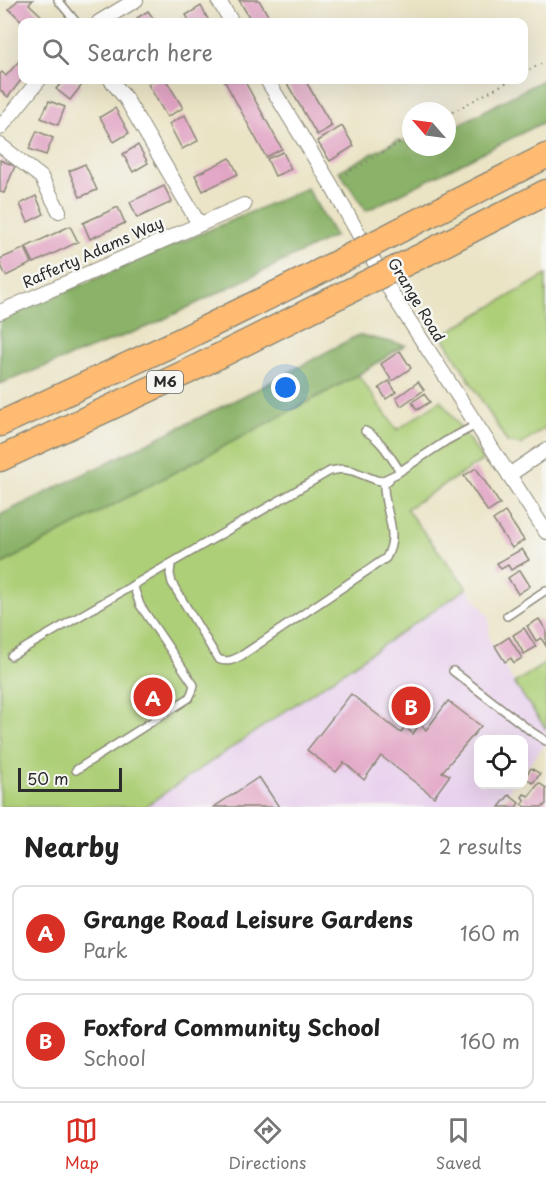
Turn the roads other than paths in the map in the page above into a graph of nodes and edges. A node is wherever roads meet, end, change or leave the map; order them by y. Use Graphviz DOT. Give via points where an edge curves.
graph roads {
  1 [pos="58,0"];
  2 [pos="136,0"];
  3 [pos="218,0"];
  4 [pos="73,18"];
  5 [pos="106,18"];
  6 [pos="229,18"];
  7 [pos="35,84"];
  8 [pos="114,84"];
  9 [pos="269,84"];
  10 [pos="2,121"];
  11 [pos="0,145"];
  12 [pos="546,156"];
  13 [pos="546,192"];
  14 [pos="244,205"];
  15 [pos="59,211"];
  16 [pos="199,224"];
  17 [pos="0,312"];
  18 [pos="0,424"];
  19 [pos="476,424"];
  20 [pos="365,431"];
  21 [pos="546,450"];
  22 [pos="0,459"];
  23 [pos="398,473"];
  24 [pos="509,475"];
  25 [pos="546,532"];
  26 [pos="171,564"];
  27 [pos="133,585"];
  28 [pos="546,590"];
  29 [pos="507,616"];
  30 [pos="11,656"];
  31 [pos="453,671"];
  32 [pos="546,741"];
  33 [pos="76,770"];
  1 -- 4 [label="lane"];
  2 -- 5 [label="street"];
  3 -- 6 [label="street"];
  7 -- 10 [label="street"];
  8 -- 16 [label="street"];
  9 -- 19 [label="street, Grange Road" via="394,297"];
  11 -- 15 [label="street" via="41,177"];
  12 -- 18 [label="highway, M6, bridge" via="177,342"];
  13 -- 22 [label="highway, M6, bridge" via="191,370"];
  14 -- 16 [label="street, Rafferty Adams Way"];
  16 -- 17 [label="street, Rafferty Adams Way"];
  19 -- 23 [label="lane"];
  19 -- 24 [label="street, Grange Road"];
  20 -- 23 [label="lane" via="382,445"];
  21 -- 24 [label="street"];
  23 -- 26 [label="lane" via="381,481 353,471 330,471"];
  23 -- 26 [label="lane" via="384,484 392,527 386,558 230,661 218,659 172,583"];
  24 -- 25 [label="street, Grange Road"];
  26 -- 27 [label="lane"];
  27 -- 30 [label="lane"];
  27 -- 33 [label="lane" via="140,605 194,685 192,692 189,698"];
  28 -- 29 [label="lane"];
  31 -- 32 [label="lane"];
}
